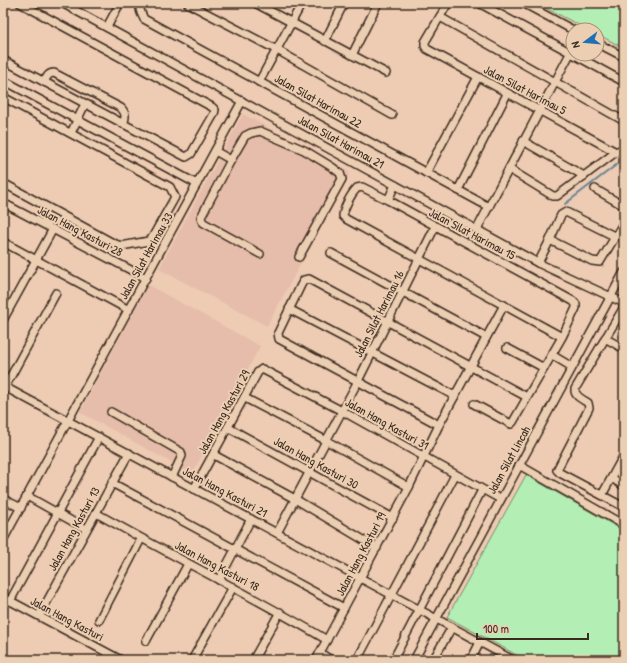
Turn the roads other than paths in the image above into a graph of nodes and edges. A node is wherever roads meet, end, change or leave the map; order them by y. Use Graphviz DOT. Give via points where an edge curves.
graph roads {
  1 [pos="20,3"];
  2 [pos="62,3"];
  3 [pos="120,3"];
  4 [pos="142,3"];
  5 [pos="187,3"];
  6 [pos="255,3"];
  7 [pos="302,3"];
  8 [pos="344,3"];
  9 [pos="378,3"];
  10 [pos="448,3"];
  11 [pos="479,3"];
  12 [pos="523,3"];
  13 [pos="266,6"];
  14 [pos="440,17"];
  15 [pos="292,23"];
  16 [pos="565,26"];
  17 [pos="107,27"];
  18 [pos="325,41"];
  19 [pos="605,47"];
  20 [pos="565,48"];
  21 [pos="276,50"];
  22 [pos="352,55"];
  23 [pos="624,58"];
  24 [pos="3,60"];
  25 [pos="566,62"];
  26 [pos="589,62"];
  27 [pos="386,73"];
  28 [pos="478,77"];
  29 [pos="3,80"];
  30 [pos="555,81"];
  31 [pos="44,82"];
  32 [pos="259,82"];
  33 [pos="624,82"];
  34 [pos="507,94"];
  35 [pos="3,97"];
  36 [pos="242,101"];
  37 [pos="85,104"];
  38 [pos="540,110"];
  39 [pos="392,114"];
  40 [pos="77,120"];
  41 [pos="624,121"];
  42 [pos="123,124"];
  43 [pos="71,133"];
  44 [pos="523,141"];
  45 [pos="624,148"];
  46 [pos="215,151"];
  47 [pos="616,152"];
  48 [pos="230,160"];
  49 [pos="509,169"];
  50 [pos="426,173"];
  51 [pos="584,176"];
  52 [pos="3,183"];
  53 [pos="197,184"];
  54 [pos="395,185"];
  55 [pos="595,189"];
  56 [pos="458,190"];
  57 [pos="388,200"];
  58 [pos="3,203"];
  59 [pos="624,206"];
  60 [pos="489,207"];
  61 [pos="624,222"];
  62 [pos="435,227"];
  63 [pos="53,229"];
  64 [pos="477,229"];
  65 [pos="616,237"];
  66 [pos="550,240"];
  67 [pos="3,242"];
  68 [pos="331,253"];
  69 [pos="260,254"];
  70 [pos="299,258"];
  71 [pos="419,258"];
  72 [pos="35,260"];
  73 [pos="538,263"];
  74 [pos="624,272"];
  75 [pos="146,278"];
  76 [pos="402,292"];
  77 [pos="56,293"];
  78 [pos="611,296"];
  79 [pos="624,303"];
  80 [pos="504,305"];
  81 [pos="624,307"];
  82 [pos="289,309"];
  83 [pos="128,310"];
  84 [pos="3,320"];
  85 [pos="388,321"];
  86 [pos="486,337"];
  87 [pos="562,337"];
  88 [pos="605,338"];
  89 [pos="507,348"];
  90 [pos="624,349"];
  91 [pos="372,352"];
  92 [pos="552,355"];
  93 [pos="471,366"];
  94 [pos="572,367"];
  95 [pos="544,368"];
  96 [pos="262,369"];
  97 [pos="358,382"];
  98 [pos="4,386"];
  99 [pos="455,396"];
  100 [pos="527,397"];
  101 [pos="244,398"];
  102 [pos="474,404"];
  103 [pos="342,411"];
  104 [pos="111,412"];
  105 [pos="68,421"];
  106 [pos="439,425"];
  107 [pos="229,428"];
  108 [pos="99,437"];
  109 [pos="327,441"];
  110 [pos="129,454"];
  111 [pos="214,455"];
  112 [pos="624,455"];
  113 [pos="423,457"];
  114 [pos="519,465"];
  115 [pos="310,472"];
  116 [pos="455,474"];
  117 [pos="172,477"];
  118 [pos="612,478"];
  119 [pos="112,483"];
  120 [pos="624,486"];
  121 [pos="409,487"];
  122 [pos="194,488"];
  123 [pos="482,490"];
  124 [pos="602,495"];
  125 [pos="27,496"];
  126 [pos="3,499"];
  127 [pos="295,499"];
  128 [pos="500,499"];
  129 [pos="624,507"];
  130 [pos="20,508"];
  131 [pos="58,513"];
  132 [pos="96,513"];
  133 [pos="393,518"];
  134 [pos="251,519"];
  135 [pos="624,525"];
  136 [pos="86,529"];
  137 [pos="277,533"];
  138 [pos="4,538"];
  139 [pos="141,539"];
  140 [pos="377,548"];
  141 [pos="235,550"];
  142 [pos="188,564"];
  143 [pos="360,578"];
  144 [pos="219,580"];
  145 [pos="233,587"];
  146 [pos="392,595"];
  147 [pos="3,597"];
  148 [pos="10,601"];
  149 [pos="344,608"];
  150 [pos="420,610"];
  151 [pos="280,612"];
  152 [pos="39,616"];
  153 [pos="436,618"];
  154 [pos="100,620"];
  155 [pos="452,627"];
  156 [pos="327,640"];
  157 [pos="146,641"];
  158 [pos="480,642"];
  159 [pos="318,657"];
  160 [pos="121,660"];
  161 [pos="192,660"];
  162 [pos="253,660"];
  163 [pos="331,660"];
  164 [pos="357,660"];
  165 [pos="393,660"];
  166 [pos="414,660"];
  167 [pos="433,660"];
  168 [pos="471,660"];
  169 [pos="511,660"];
  1 -- 42 [label="street" via="212,106 214,110 203,135 188,157"];
  2 -- 17 [label="street, Jalan Silat Harimau 21"];
  3 -- 17 [label="street"];
  4 -- 32 [label="street, Jalan Silat Harimau 22" via="140,12 144,19"];
  5 -- 21 [label="street"];
  6 -- 13 [label="street"];
  7 -- 15 [label="street"];
  8 -- 18 [label="street"];
  9 -- 22 [label="street"];
  10 -- 14 [label="street"];
  11 -- 20 [label="street"];
  12 -- 16 [label="street"];
  13 -- 15 [label="street"];
  14 -- 28 [label="street, Jalan Silat Harimau 5" via="425,46"];
  14 -- 30 [label="street"];
  15 -- 18 [label="street"];
  15 -- 21 [label="street"];
  17 -- 36 [label="street, Jalan Silat Harimau 21"];
  18 -- 22 [label="street"];
  19 -- 23 [label="street"];
  21 -- 32 [label="street"];
  21 -- 39 [label="street"];
  22 -- 27 [label="street"];
  24 -- 31 [label="street"];
  25 -- 30 [label="street"];
  26 -- 33 [label="street"];
  28 -- 34 [label="street, Jalan Silat Harimau 5"];
  28 -- 50 [label="street"];
  29 -- 40 [label="street"];
  30 -- 38 [label="street"];
  30 -- 41 [label="street"];
  31 -- 37 [label="street"];
  31 -- 42 [label="street" via="47,75 54,72 121,108 126,118"];
  32 -- 50 [label="street, Jalan Silat Harimau 22"];
  34 -- 38 [label="street, Jalan Silat Harimau 5"];
  34 -- 56 [label="street"];
  35 -- 43 [label="street"];
  36 -- 46 [label="street, Jalan Silat Harimau 33"];
  36 -- 54 [label="street, Jalan Silat Harimau 21"];
  37 -- 40 [label="street"];
  37 -- 42 [label="street"];
  38 -- 44 [label="street"];
  38 -- 47 [label="street, Jalan Silat Harimau 5"];
  40 -- 43 [label="street"];
  40 -- 53 [label="street"];
  43 -- 52 [label="street" via="170,187 175,197 149,241 117,245"];
  44 -- 49 [label="street"];
  44 -- 51 [label="street"];
  45 -- 47 [label="street"];
  46 -- 48 [label="street"];
  46 -- 53 [label="street, Jalan Silat Harimau 33"];
  47 -- 51 [label="street"];
  48 -- 69 [label="street" via="201,220"];
  48 -- 70 [label="street" via="245,136 260,131 304,150 340,173 342,179"];
  49 -- 51 [label="street" via="553,196 557,196"];
  49 -- 60 [label="street"];
  50 -- 56 [label="street, Jalan Silat Harimau 22"];
  53 -- 75 [label="street, Jalan Silat Harimau 33"];
  54 -- 57 [label="street"];
  54 -- 64 [label="street, Jalan Silat Harimau 21"];
  55 -- 59 [label="street"];
  56 -- 60 [label="street, Jalan Silat Harimau 22"];
  57 -- 62 [label="street, Jalan Silat Harimau 15"];
  57 -- 71 [label="street, Jalan Silat Harimau 15" via="362,187 357,188 353,191 344,218"];
  58 -- 63 [label="street, Jalan Hang Kasturi 28"];
  60 -- 64 [label="street"];
  61 -- 65 [label="street"];
  62 -- 71 [label="street, Jalan Silat Harimau 16"];
  62 -- 87 [label="street, Jalan Silat Harimau 15" via="576,304"];
  63 -- 72 [label="street"];
  63 -- 75 [label="street, Jalan Hang Kasturi 28"];
  64 -- 73 [label="street, Jalan Silat Harimau 21"];
  65 -- 66 [label="street" via="600,262 592,261"];
  65 -- 66 [label="street" via="566,212 561,215"];
  66 -- 73 [label="street"];
  67 -- 72 [label="street"];
  68 -- 76 [label="street"];
  71 -- 76 [label="street, Jalan Silat Harimau 16"];
  71 -- 80 [label="street"];
  72 -- 83 [label="street"];
  72 -- 84 [label="street"];
  73 -- 78 [label="street, Jalan Silat Harimau 21"];
  74 -- 78 [label="street, Jalan Silat Lincah"];
  75 -- 83 [label="street, Jalan Silat Harimau 33"];
  76 -- 85 [label="street, Jalan Silat Harimau 16"];
  76 -- 86 [label="street"];
  77 -- 98 [label="street"];
  78 -- 79 [label="street, Jalan Silat Harimau 21"];
  78 -- 94 [label="street, Jalan Silat Lincah"];
  80 -- 86 [label="street, Jalan Hang Kasturi 19"];
  80 -- 87 [label="street"];
  81 -- 88 [label="street"];
  82 -- 85 [label="street" via="304,280 309,279"];
  82 -- 91 [label="street"];
  82 -- 97 [label="street" via="278,333 279,339"];
  83 -- 105 [label="street, Jalan Silat Harimau 33"];
  85 -- 91 [label="street, Jalan Silat Harimau 16"];
  85 -- 93 [label="street"];
  86 -- 93 [label="street, Jalan Hang Kasturi 19"];
  87 -- 92 [label="street"];
  88 -- 90 [label="street"];
  88 -- 124 [label="street" via="575,389 576,395 588,403 589,408 557,470"];
  89 -- 95 [label="street"];
  91 -- 97 [label="street, Jalan Silat Harimau 16"];
  91 -- 99 [label="street"];
  92 -- 94 [label="street"];
  92 -- 95 [label="street"];
  93 -- 99 [label="street, Jalan Hang Kasturi 19"];
  93 -- 100 [label="street"];
  94 -- 114 [label="street, Jalan Silat Lincah"];
  95 -- 100 [label="street"];
  96 -- 101 [label="street, Jalan Hang Kasturi 29"];
  96 -- 103 [label="street, Jalan Hang Kasturi 31"];
  97 -- 103 [label="street, Jalan Silat Harimau 16"];
  97 -- 106 [label="street"];
  98 -- 105 [label="street, Jalan Hang Kasturi 21"];
  99 -- 106 [label="street, Jalan Hang Kasturi 19"];
  100 -- 102 [label="street" via="511,424"];
  101 -- 107 [label="street, Jalan Hang Kasturi 29"];
  101 -- 109 [label="street"];
  103 -- 109 [label="street, Jalan Silat Harimau 16"];
  103 -- 113 [label="street, Jalan Hang Kasturi 31"];
  104 -- 117 [label="street" via="181,452 182,456"];
  105 -- 108 [label="street, Jalan Hang Kasturi 21"];
  105 -- 125 [label="street, Jalan Silat Harimau 33"];
  106 -- 113 [label="street, Jalan Hang Kasturi 19"];
  107 -- 111 [label="street, Jalan Hang Kasturi 29"];
  107 -- 115 [label="street, Jalan Hang Kasturi 30"];
  108 -- 110 [label="street, Jalan Hang Kasturi 21"];
  108 -- 131 [label="street"];
  109 -- 115 [label="street, Jalan Silat Harimau 16"];
  109 -- 121 [label="street"];
  110 -- 117 [label="street, Jalan Hang Kasturi 21"];
  110 -- 119 [label="street, Jalan Hang Kasturi 13"];
  111 -- 122 [label="street, Jalan Hang Kasturi 29"];
  111 -- 127 [label="street"];
  112 -- 118 [label="street"];
  113 -- 116 [label="street, Jalan Hang Kasturi 31"];
  113 -- 121 [label="street, Jalan Hang Kasturi 19"];
  114 -- 128 [label="street, Jalan Silat Lincah"];
  114 -- 135 [label="street"];
  115 -- 127 [label="street, Jalan Silat Harimau 16"];
  115 -- 133 [label="street, Jalan Hang Kasturi 30"];
  116 -- 123 [label="street, Jalan Hang Kasturi 31"];
  116 -- 146 [label="street"];
  117 -- 122 [label="street, Jalan Hang Kasturi 21"];
  118 -- 120 [label="street"];
  118 -- 124 [label="street"];
  119 -- 132 [label="street, Jalan Hang Kasturi 13"];
  119 -- 141 [label="street"];
  121 -- 133 [label="street, Jalan Hang Kasturi 19"];
  122 -- 134 [label="street, Jalan Hang Kasturi 21"];
  123 -- 128 [label="street, Jalan Hang Kasturi 31"];
  123 -- 150 [label="street"];
  124 -- 129 [label="street"];
  125 -- 130 [label="street, Jalan Silat Harimau 33"];
  125 -- 131 [label="street"];
  126 -- 130 [label="street"];
  127 -- 137 [label="street, Jalan Silat Harimau 16"];
  127 -- 140 [label="street"];
  128 -- 153 [label="street, Jalan Silat Lincah"];
  130 -- 138 [label="street, Jalan Silat Harimau 33"];
  131 -- 136 [label="street"];
  131 -- 148 [label="street"];
  132 -- 136 [label="street, Jalan Hang Kasturi 13"];
  132 -- 139 [label="street, Jalan Hang Kasturi 18"];
  133 -- 140 [label="street, Jalan Hang Kasturi 19"];
  134 -- 137 [label="street, Jalan Hang Kasturi 21"];
  134 -- 141 [label="street"];
  136 -- 152 [label="street, Jalan Hang Kasturi 13"];
  137 -- 143 [label="street, Jalan Hang Kasturi 21"];
  139 -- 142 [label="street, Jalan Hang Kasturi 18"];
  139 -- 154 [label="street"];
  140 -- 143 [label="street, Jalan Hang Kasturi 19"];
  141 -- 144 [label="street"];
  141 -- 149 [label="street"];
  142 -- 144 [label="street, Jalan Hang Kasturi 18"];
  142 -- 157 [label="street"];
  143 -- 146 [label="street, Jalan Hang Kasturi 21"];
  143 -- 149 [label="street, Jalan Hang Kasturi 19"];
  144 -- 145 [label="street, Jalan Hang Kasturi 18"];
  145 -- 151 [label="street, Jalan Hang Kasturi 18"];
  145 -- 161 [label="street"];
  146 -- 150 [label="street, Jalan Hang Kasturi 21"];
  146 -- 164 [label="street"];
  147 -- 148 [label="street, Jalan Hang Kasturi"];
  148 -- 152 [label="street, Jalan Hang Kasturi"];
  149 -- 156 [label="street, Jalan Hang Kasturi 19"];
  150 -- 153 [label="street, Jalan Hang Kasturi 21"];
  150 -- 165 [label="street"];
  151 -- 156 [label="street, Jalan Hang Kasturi 18"];
  151 -- 162 [label="street"];
  152 -- 160 [label="street, Jalan Hang Kasturi"];
  153 -- 155 [label="street, Jalan Hang Kasturi 21"];
  153 -- 166 [label="street, Jalan Silat Lincah"];
  155 -- 158 [label="street, Jalan Hang Kasturi 21"];
  155 -- 167 [label="street"];
  156 -- 159 [label="street, Jalan Hang Kasturi 19"];
  158 -- 168 [label="street"];
  158 -- 169 [label="street, Jalan Hang Kasturi 21"];
  159 -- 163 [label="street"];
}
